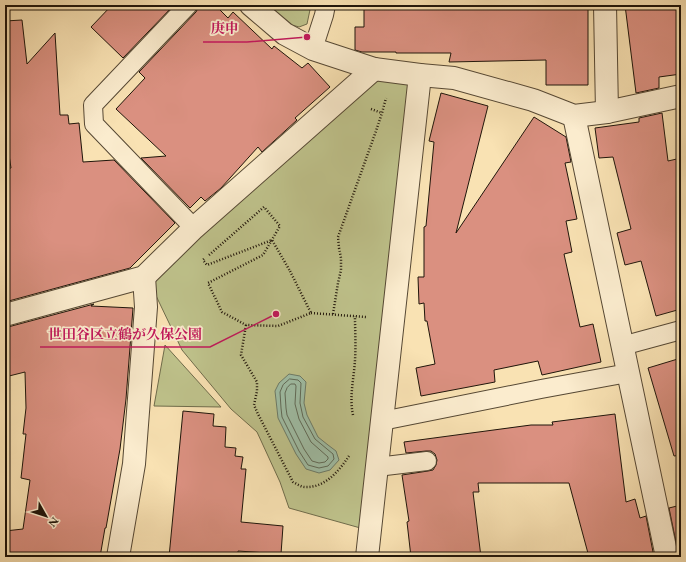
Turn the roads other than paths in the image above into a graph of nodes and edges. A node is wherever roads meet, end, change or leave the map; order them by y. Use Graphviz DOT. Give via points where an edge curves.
graph roads {
  1 [pos="188,5"];
  2 [pos="251,5"];
  3 [pos="326,5"];
  4 [pos="605,5"];
  5 [pos="313,49"];
  6 [pos="374,69"];
  7 [pos="420,75"];
  8 [pos="681,96"];
  9 [pos="607,112"];
  10 [pos="574,116"];
  11 [pos="194,228"];
  12 [pos="144,277"];
  13 [pos="5,315"];
  14 [pos="681,330"];
  15 [pos="622,346"];
  16 [pos="628,373"];
  17 [pos="382,422"];
  18 [pos="427,461"];
  19 [pos="378,467"];
  20 [pos="118,557"];
  21 [pos="367,557"];
  22 [pos="667,557"];
  1 -- 11 [label="lane" via="93,105 94,124"];
  2 -- 5 [label="street" via="285,34"];
  3 -- 5 [label="lane"];
  4 -- 9 [label="street"];
  5 -- 6 [label="street"];
  6 -- 7 [label="street"];
  6 -- 11 [label="street"];
  7 -- 10 [label="street" via="454,78 533,100"];
  7 -- 17 [label="street"];
  8 -- 9 [label="street"];
  9 -- 10 [label="street"];
  10 -- 15 [label="street"];
  11 -- 12 [label="street"];
  12 -- 13 [label="street"];
  12 -- 20 [label="street" via="146,307 134,464"];
  14 -- 15 [label="lane"];
  15 -- 16 [label="street"];
  16 -- 17 [label="lane"];
  16 -- 22 [label="street"];
  17 -- 19 [label="street"];
  18 -- 19 [label="lane"];
  19 -- 21 [label="street"];
}
